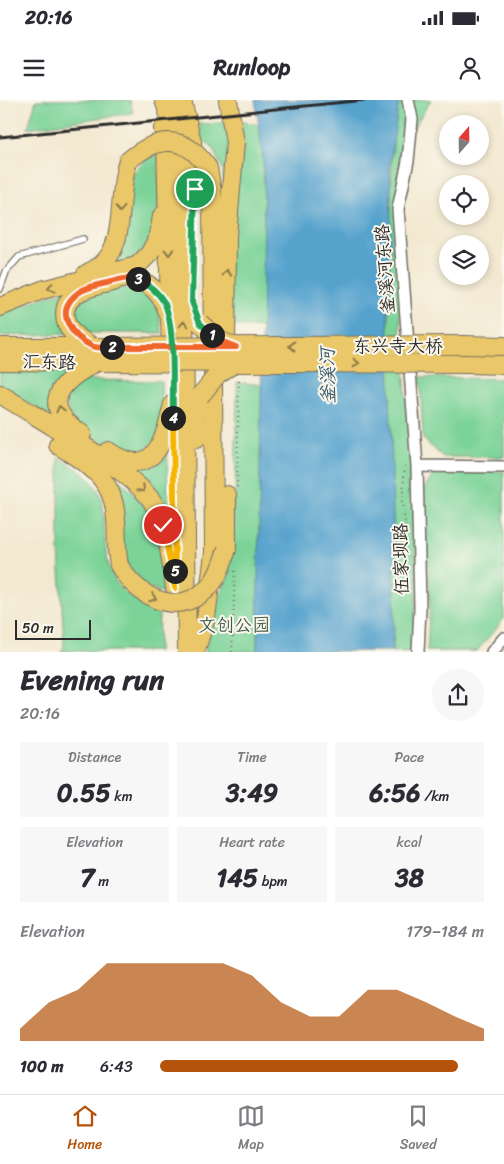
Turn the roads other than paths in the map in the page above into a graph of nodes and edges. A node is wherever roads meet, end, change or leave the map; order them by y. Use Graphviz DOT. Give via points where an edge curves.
graph roads {
  1 [pos="154,100"];
  2 [pos="164,100"];
  3 [pos="182,100"];
  4 [pos="228,100"];
  5 [pos="408,100"];
  6 [pos="171,139"];
  7 [pos="83,239"];
  8 [pos="72,282"];
  9 [pos="0,290"];
  10 [pos="0,307"];
  11 [pos="170,324"];
  12 [pos="504,346"];
  13 [pos="0,347"];
  14 [pos="96,355"];
  15 [pos="236,355"];
  16 [pos="0,361"];
  17 [pos="504,365"];
  18 [pos="0,394"];
  19 [pos="173,404"];
  20 [pos="0,405"];
  21 [pos="417,466"];
  22 [pos="504,467"];
  23 [pos="175,588"];
  24 [pos="504,638"];
  25 [pos="186,644"];
  26 [pos="177,652"];
  27 [pos="196,652"];
  28 [pos="418,652"];
  29 [pos="492,652"];
  1 -- 6 [label="main road"];
  2 -- 6 [label="main road"];
  3 -- 15 [label="main road, bridge" via="192,142 195,189 192,302 200,323"];
  20 -- 4 [label="main road, one-way, bridge" via="102,477 115,511 119,565 128,581 144,595 165,602 187,601 206,591 219,574 227,549 227,236 235,143"];
  5 -- 21 [label="street, 釜溪河东路" via="412,119 398,209"];
  6 -- 8 [label="main road" via="159,235 150,253 136,266"];
  6 -- 11 [label="main road, one-way"];
  25 -- 6 [label="main road, one-way" via="183,189"];
  7 -- 9 [label="lane" via="18,257 6,272"];
  8 -- 10 [label="main road, one-way"];
  27 -- 8 [label="main road, one-way, bridge" via="206,618 214,553 212,191 208,168 199,155 187,146 157,143 142,149 128,161 123,175 114,247 104,263"];
  11 -- 14 [label="main road" via="162,300 140,280 130,278 78,292 65,308 65,320 72,332"];
  11 -- 19 [label="main road"];
  12 -- 15 [label="main road, 东兴寺大桥, one-way, bridge"];
  13 -- 14 [label="main road, 汇东路"];
  14 -- 15 [label="main road, 东兴寺大桥, bridge"];
  14 -- 16 [label="main road, 汇东路"];
  19 -- 14 [label="main road, one-way" via="166,435 156,451 139,462 116,457 67,425 60,416 60,392 67,381"];
  15 -- 17 [label="main road, 东兴寺大桥, one-way, bridge"];
  15 -- 25 [label="main road, bridge" via="200,396 196,417 196,582"];
  18 -- 23 [label="main road, one-way" via="124,473 144,491 155,504 163,525"];
  19 -- 23 [label="main road"];
  21 -- 22 [label="street"];
  21 -- 28 [label="street, 伍家坝路"];
  23 -- 26 [label="main road"];
  24 -- 29 [label="street"];
}
